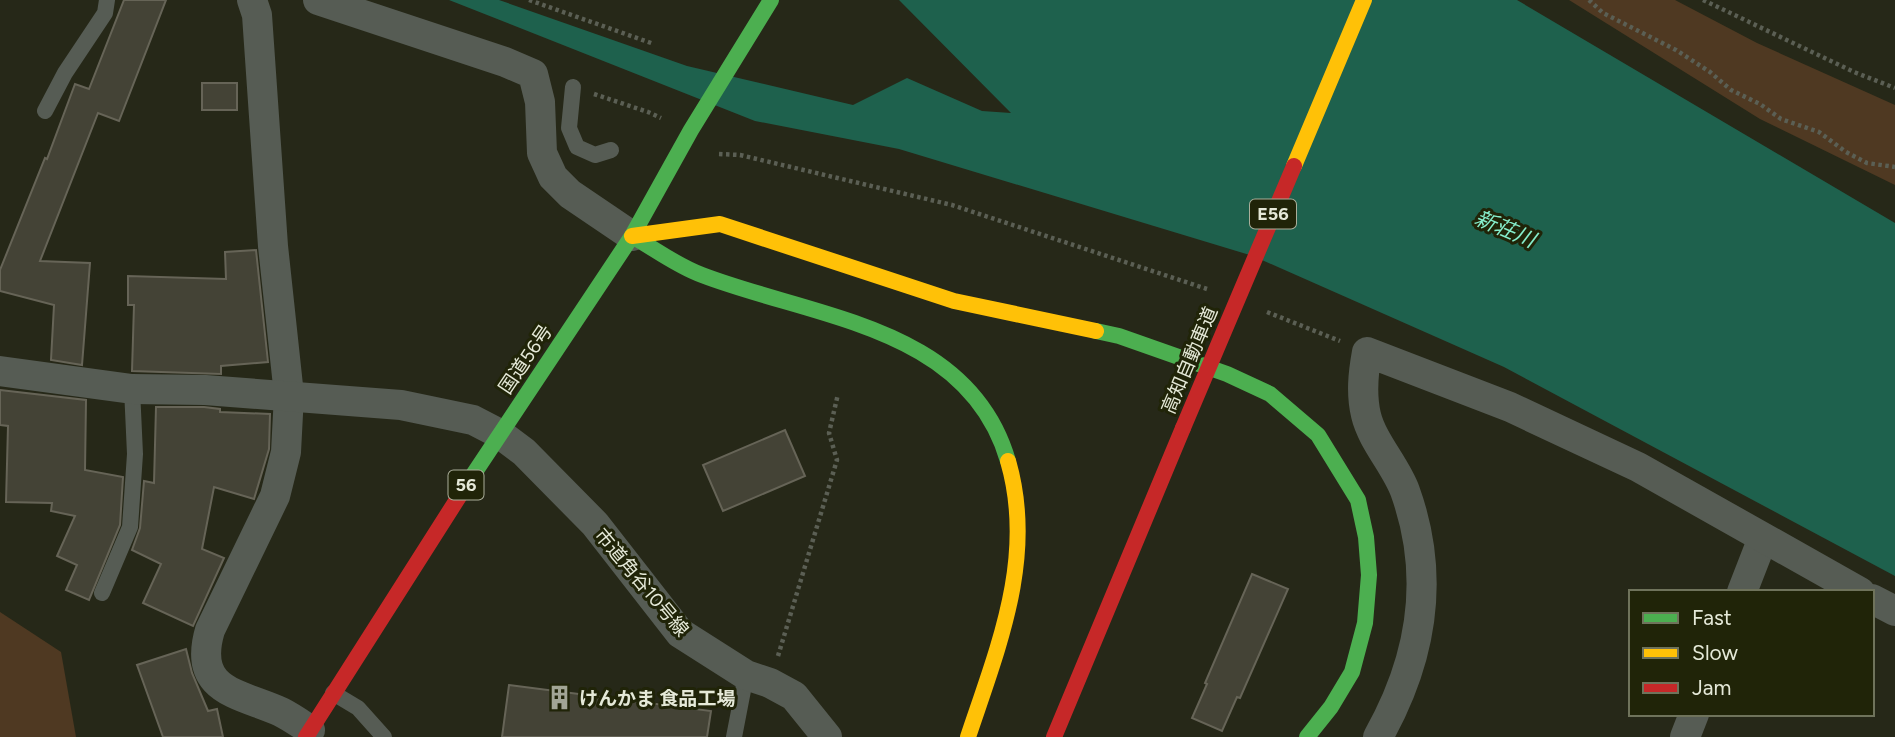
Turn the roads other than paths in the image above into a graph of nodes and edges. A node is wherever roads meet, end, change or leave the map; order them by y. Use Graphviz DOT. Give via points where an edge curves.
graph roads {
  1 [pos="107,0"];
  2 [pos="252,0"];
  3 [pos="318,0"];
  4 [pos="771,0"];
  5 [pos="1364,0"];
  6 [pos="573,87"];
  7 [pos="45,111"];
  8 [pos="611,150"];
  9 [pos="632,236"];
  10 [pos="0,371"];
  11 [pos="131,389"];
  12 [pos="289,395"];
  13 [pos="500,434"];
  14 [pos="1763,538"];
  15 [pos="1743,590"];
  16 [pos="1856,590"];
  17 [pos="102,593"];
  18 [pos="1874,600"];
  19 [pos="1895,611"];
  20 [pos="758,679"];
  21 [pos="332,692"];
  22 [pos="1693,716"];
  23 [pos="308,734"];
  24 [pos="384,737"];
  25 [pos="734,737"];
  26 [pos="827,737"];
  27 [pos="968,737"];
  28 [pos="1054,737"];
  29 [pos="1307,737"];
  30 [pos="1378,737"];
  31 [pos="1685,737"];
  1 -- 7 [label="lane" via="104,13"];
  2 -- 12 [label="street" via="257,15"];
  3 -- 9 [label="street" via="533,74 540,102 542,153 552,177"];
  4 -- 9 [label="highway, 国道56号 / 56"];
  5 -- 28 [label="highway, 高知自動車道 / E56, bridge"];
  6 -- 8 [label="lane" via="569,128 577,147 595,155"];
  9 -- 13 [label="highway, 国道56号 / 56"];
  9 -- 27 [label="highway" via="697,273 905,342 964,382 985,406 1014,474 1018,554 1012,594"];
  9 -- 29 [label="highway" via="720,224 954,301 1119,337 1227,374 1270,394 1318,435 1357,500 1366,537 1365,622 1352,672"];
  10 -- 11 [label="street, 市道角谷10号線"];
  11 -- 12 [label="street, 市道角谷10号線"];
  11 -- 17 [label="lane" via="135,454 130,527"];
  12 -- 13 [label="street, 市道角谷10号線" via="401,405 472,420"];
  12 -- 23 [label="street" via="286,452 275,496 210,630 206,666 222,688 285,714"];
  13 -- 20 [label="street, 市道角谷10号線" via="595,524 680,633"];
  13 -- 21 [label="highway, 国道56号 / 56"];
  14 -- 15 [label="street"];
  14 -- 16 [label="street"];
  14 -- 30 [label="street" via="1637,467 1510,407 1367,352 1362,380 1366,417 1405,489 1420,543 1422,602 1414,656"];
  18 -- 19 [label="street"];
  20 -- 25 [label="lane"];
  20 -- 26 [label="street, 市道角谷10号線" via="794,696"];
  21 -- 23 [label="highway, 国道56号 / 56"];
  21 -- 24 [label="lane" via="358,708"];
  22 -- 31 [label="street"];
}
